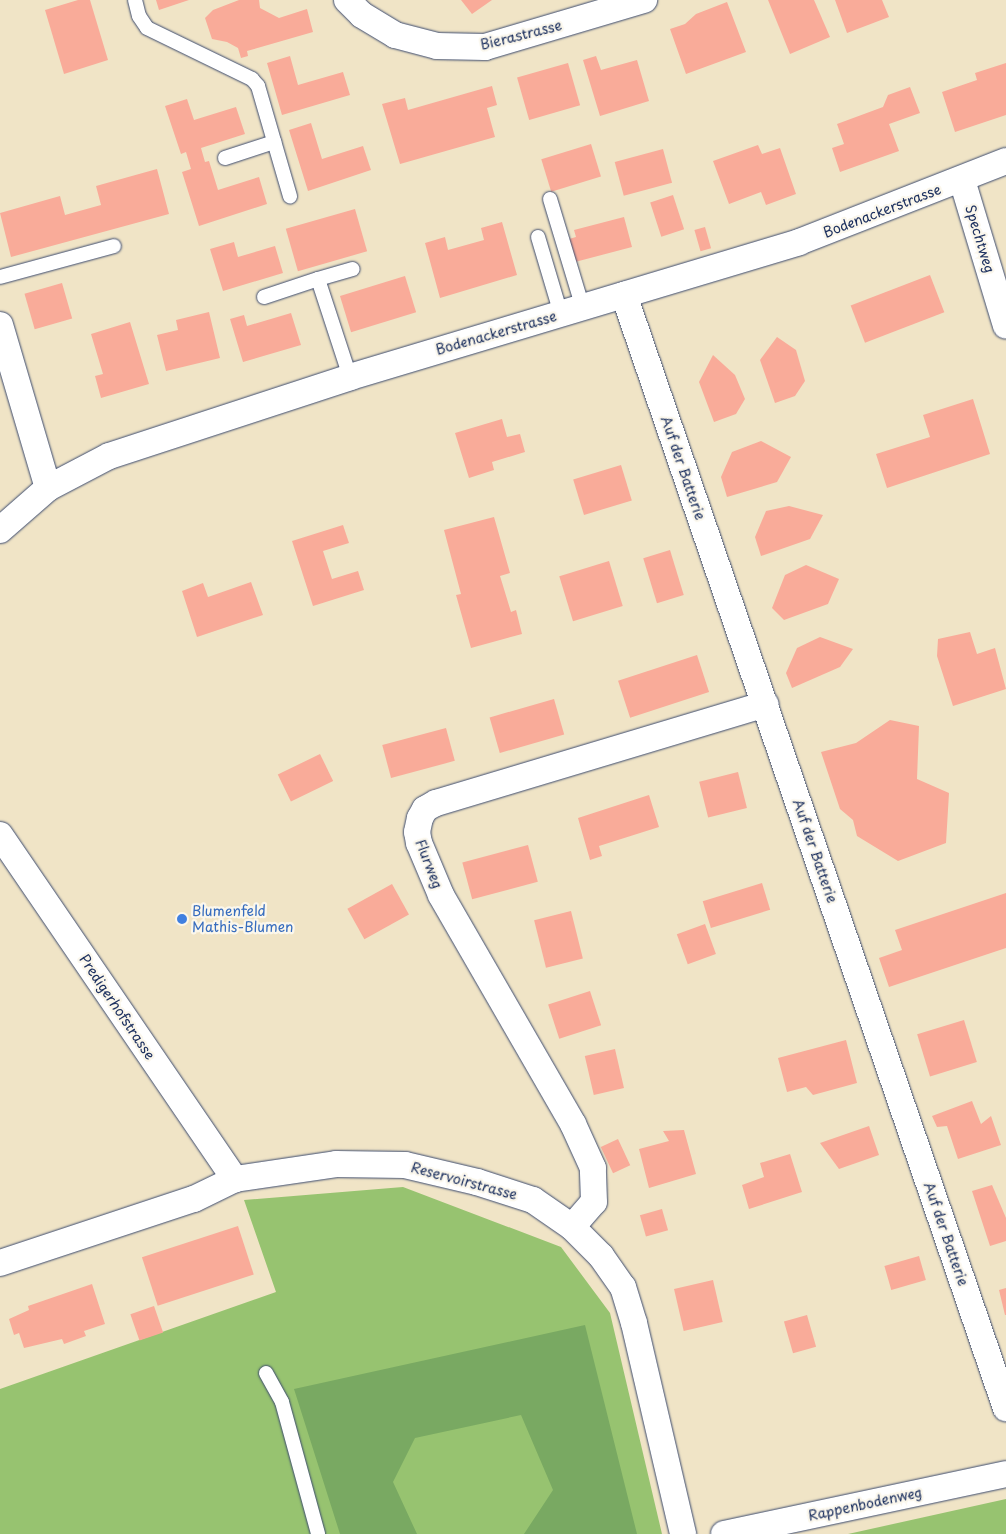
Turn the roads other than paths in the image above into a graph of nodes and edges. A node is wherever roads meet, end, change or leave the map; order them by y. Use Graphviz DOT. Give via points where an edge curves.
graph roads {
  1 [pos="135,0"];
  2 [pos="347,0"];
  3 [pos="644,0"];
  4 [pos="274,142"];
  5 [pos="225,158"];
  6 [pos="1006,161"];
  7 [pos="962,180"];
  8 [pos="290,196"];
  9 [pos="550,200"];
  10 [pos="538,237"];
  11 [pos="114,246"];
  12 [pos="353,268"];
  13 [pos="0,277"];
  14 [pos="318,279"];
  15 [pos="624,295"];
  16 [pos="264,297"];
  17 [pos="572,311"];
  18 [pos="0,326"];
  19 [pos="1006,326"];
  20 [pos="350,377"];
  21 [pos="48,488"];
  22 [pos="0,530"];
  23 [pos="765,704"];
  24 [pos="0,835"];
  25 [pos="235,1179"];
  26 [pos="572,1227"];
  27 [pos="0,1263"];
  28 [pos="266,1373"];
  29 [pos="1006,1408"];
  30 [pos="1006,1474"];
  31 [pos="318,1534"];
  32 [pos="683,1534"];
  33 [pos="724,1534"];
  1 -- 4 [label="lane" via="139,16 147,28 252,79 258,86"];
  2 -- 3 [label="street, Bierastrasse" via="362,15 395,35 437,46 485,47"];
  4 -- 5 [label="lane"];
  4 -- 8 [label="lane"];
  6 -- 7 [label="street, Bodenackerstrasse"];
  7 -- 15 [label="street, Bodenackerstrasse" via="799,242"];
  7 -- 19 [label="street, Spechtweg"];
  9 -- 17 [label="lane"];
  10 -- 17 [label="lane"];
  11 -- 13 [label="lane"];
  12 -- 14 [label="lane"];
  14 -- 16 [label="lane"];
  14 -- 20 [label="lane"];
  15 -- 17 [label="street, Bodenackerstrasse"];
  15 -- 23 [label="street, Auf der Batterie"];
  17 -- 20 [label="street, Bodenackerstrasse"];
  18 -- 21 [label="street"];
  20 -- 21 [label="street, Bodenackerstrasse" via="109,456"];
  21 -- 22 [label="street, Bodenackerstrasse"];
  23 -- 26 [label="street, Flurweg" via="436,803 425,809 420,818 419,843 441,895 573,1124 593,1168 594,1202"];
  23 -- 29 [label="street, Auf der Batterie"];
  24 -- 25 [label="street, Predigerhofstrasse"];
  25 -- 26 [label="street, Reservoirstrasse" via="336,1164 405,1165 477,1182 533,1200"];
  25 -- 27 [label="street, Reservoirstrasse" via="194,1199"];
  26 -- 32 [label="street, Reservoirstrasse" via="601,1256 623,1287"];
  28 -- 31 [label="lane" via="282,1402"];
  30 -- 33 [label="street, Rappenbodenweg"];
}
